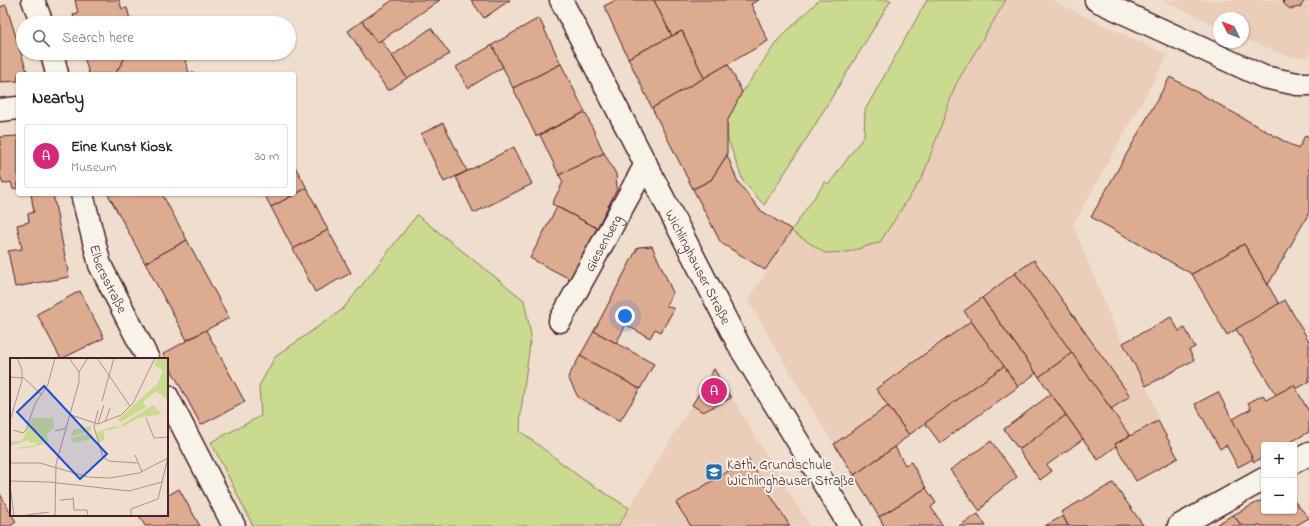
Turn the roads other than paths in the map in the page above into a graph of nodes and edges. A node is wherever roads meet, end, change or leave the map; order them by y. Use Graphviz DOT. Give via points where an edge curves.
graph roads {
  1 [pos="34,0"];
  2 [pos="561,0"];
  3 [pos="1096,0"];
  4 [pos="40,16"];
  5 [pos="54,60"];
  6 [pos="57,72"];
  7 [pos="1309,84"];
  8 [pos="16,108"];
  9 [pos="0,110"];
  10 [pos="646,164"];
  11 [pos="82,196"];
  12 [pos="560,321"];
  13 [pos="147,358"];
  14 [pos="168,398"];
  15 [pos="1309,454"];
  16 [pos="1297,460"];
  17 [pos="1261,481"];
  18 [pos="234,526"];
  19 [pos="850,526"];
  20 [pos="1179,526"];
  1 -- 4 [label="street"];
  2 -- 10 [label="street, Wichlinghauser Straße"];
  3 -- 7 [label="street" via="1264,77"];
  5 -- 6 [label="street"];
  8 -- 9 [label="street"];
  10 -- 12 [label="street, Giesenberg"];
  10 -- 19 [label="street, Wichlinghauser Straße" via="741,349"];
  11 -- 13 [label="street, Elbersstraße" via="100,266"];
  14 -- 18 [label="street"];
  15 -- 16 [label="street"];
  17 -- 20 [label="street"];
}
